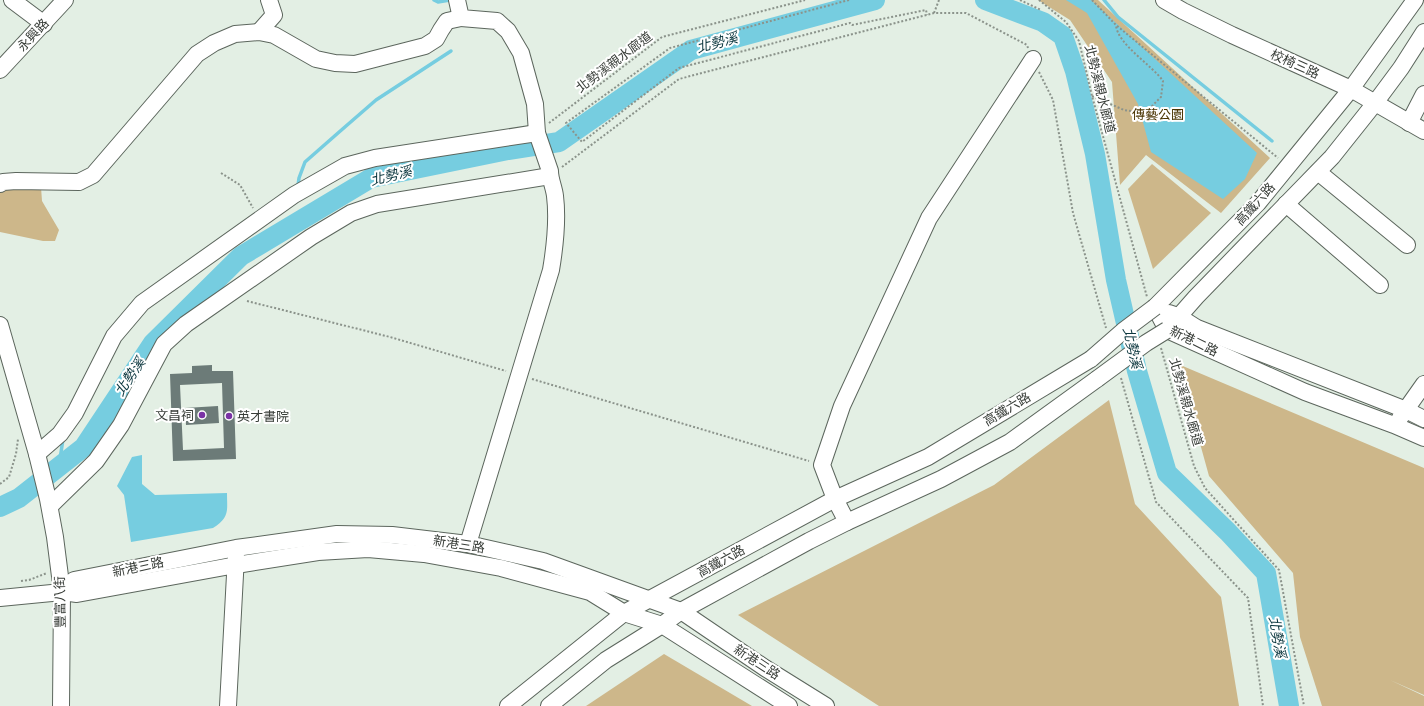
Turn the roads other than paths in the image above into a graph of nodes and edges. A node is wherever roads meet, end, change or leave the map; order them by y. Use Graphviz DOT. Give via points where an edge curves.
graph roads {
  1 [pos="12,0"];
  2 [pos="65,0"];
  3 [pos="270,0"];
  4 [pos="1164,0"];
  5 [pos="1415,0"];
  6 [pos="459,7"];
  7 [pos="44,24"];
  8 [pos="259,32"];
  9 [pos="1424,32"];
  10 [pos="1033,59"];
  11 [pos="0,70"];
  12 [pos="1351,89"];
  13 [pos="1424,94"];
  14 [pos="1375,103"];
  15 [pos="1409,123"];
  16 [pos="1424,131"];
  17 [pos="537,133"];
  18 [pos="1318,172"];
  19 [pos="550,174"];
  20 [pos="0,184"];
  21 [pos="1286,204"];
  22 [pos="1407,245"];
  23 [pos="1380,285"];
  24 [pos="1151,303"];
  25 [pos="1178,316"];
  26 [pos="0,325"];
  27 [pos="1166,330"];
  28 [pos="1424,384"];
  29 [pos="1406,410"];
  30 [pos="1424,419"];
  31 [pos="1394,425"];
  32 [pos="1424,438"];
  33 [pos="37,454"];
  34 [pos="835,499"];
  35 [pos="49,503"];
  36 [pos="847,522"];
  37 [pos="468,544"];
  38 [pos="236,548"];
  39 [pos="236,565"];
  40 [pos="62,592"];
  41 [pos="0,598"];
  42 [pos="650,600"];
  43 [pos="681,611"];
  44 [pos="624,613"];
  45 [pos="662,626"];
  46 [pos="61,706"];
  47 [pos="228,706"];
  48 [pos="508,706"];
  49 [pos="549,706"];
  50 [pos="789,706"];
  51 [pos="826,706"];
  1 -- 7 [label="street"];
  2 -- 7 [label="street, 永興路"];
  3 -- 8 [label="street" via="274,15"];
  4 -- 12 [label="street, 校椅三路" via="1232,35"];
  5 -- 12 [label="street, 高鐵六路"];
  6 -- 8 [label="street" via="436,40 425,46 355,64 316,59 274,35"];
  6 -- 17 [label="street" via="497,21 508,31 521,53 535,104"];
  7 -- 11 [label="street, 永興路"];
  8 -- 20 [label="street" via="235,34 197,54 93,175 79,182 16,181"];
  9 -- 14 [label="street, 高鐵六路"];
  10 -- 34 [label="street" via="929,218 842,406 822,465"];
  12 -- 14 [label="street, 校椅三路"];
  12 -- 24 [label="street, 高鐵六路" via="1258,203"];
  13 -- 15 [label="street"];
  14 -- 15 [label="street, 校椅三路"];
  14 -- 18 [label="street, 高鐵六路"];
  15 -- 16 [label="street, 校椅三路"];
  17 -- 19 [label="street"];
  17 -- 33 [label="street" via="375,158 345,166 294,195 142,303 114,336 75,414 60,434"];
  18 -- 21 [label="street, 高鐵六路"];
  18 -- 22 [label="street"];
  19 -- 35 [label="street" via="377,204 351,213 311,237 186,324 164,344 120,425 96,461"];
  19 -- 37 [label="street" via="555,195 555,242 552,263"];
  21 -- 23 [label="street"];
  21 -- 25 [label="street, 高鐵六路"];
  24 -- 25 [label="street, 新港二路"];
  24 -- 27 [label="street, 新港二路"];
  24 -- 34 [label="street, 高鐵六路, bridge" via="1091,359 928,457"];
  25 -- 27 [label="street, 高鐵六路"];
  25 -- 29 [label="street, 新港二路" via="1197,328"];
  26 -- 33 [label="street"];
  27 -- 31 [label="street, 新港二路" via="1305,392"];
  27 -- 36 [label="street, 高鐵六路, bridge" via="1010,442 941,479"];
  28 -- 29 [label="street"];
  29 -- 30 [label="street, 新港二路"];
  29 -- 31 [label="street"];
  31 -- 32 [label="street, 新港二路"];
  33 -- 35 [label="street, 豐富八街"];
  34 -- 36 [label="street"];
  34 -- 42 [label="street, 高鐵六路"];
  35 -- 40 [label="street, 豐富八街"];
  36 -- 43 [label="street, 高鐵六路" via="809,540"];
  37 -- 38 [label="street, 新港三路" via="392,535 337,534"];
  37 -- 42 [label="street, 新港三路" via="543,561"];
  38 -- 39 [label="street"];
  38 -- 40 [label="street, 新港三路" via="74,580"];
  39 -- 40 [label="street, 新港三路" via="77,594"];
  39 -- 44 [label="street, 新港三路" via="347,550 368,549 424,554 501,568 590,592"];
  39 -- 47 [label="street"];
  40 -- 41 [label="street, 新港三路"];
  40 -- 46 [label="street, 豐富八街"];
  42 -- 43 [label="street, 新港三路"];
  42 -- 44 [label="street, 高鐵六路"];
  43 -- 45 [label="street, 高鐵六路"];
  43 -- 51 [label="street, 新港三路"];
  44 -- 45 [label="street, 新港三路"];
  44 -- 48 [label="street, 高鐵六路"];
  45 -- 49 [label="street, 高鐵六路" via="606,660"];
  45 -- 50 [label="street, 新港三路"];
}
